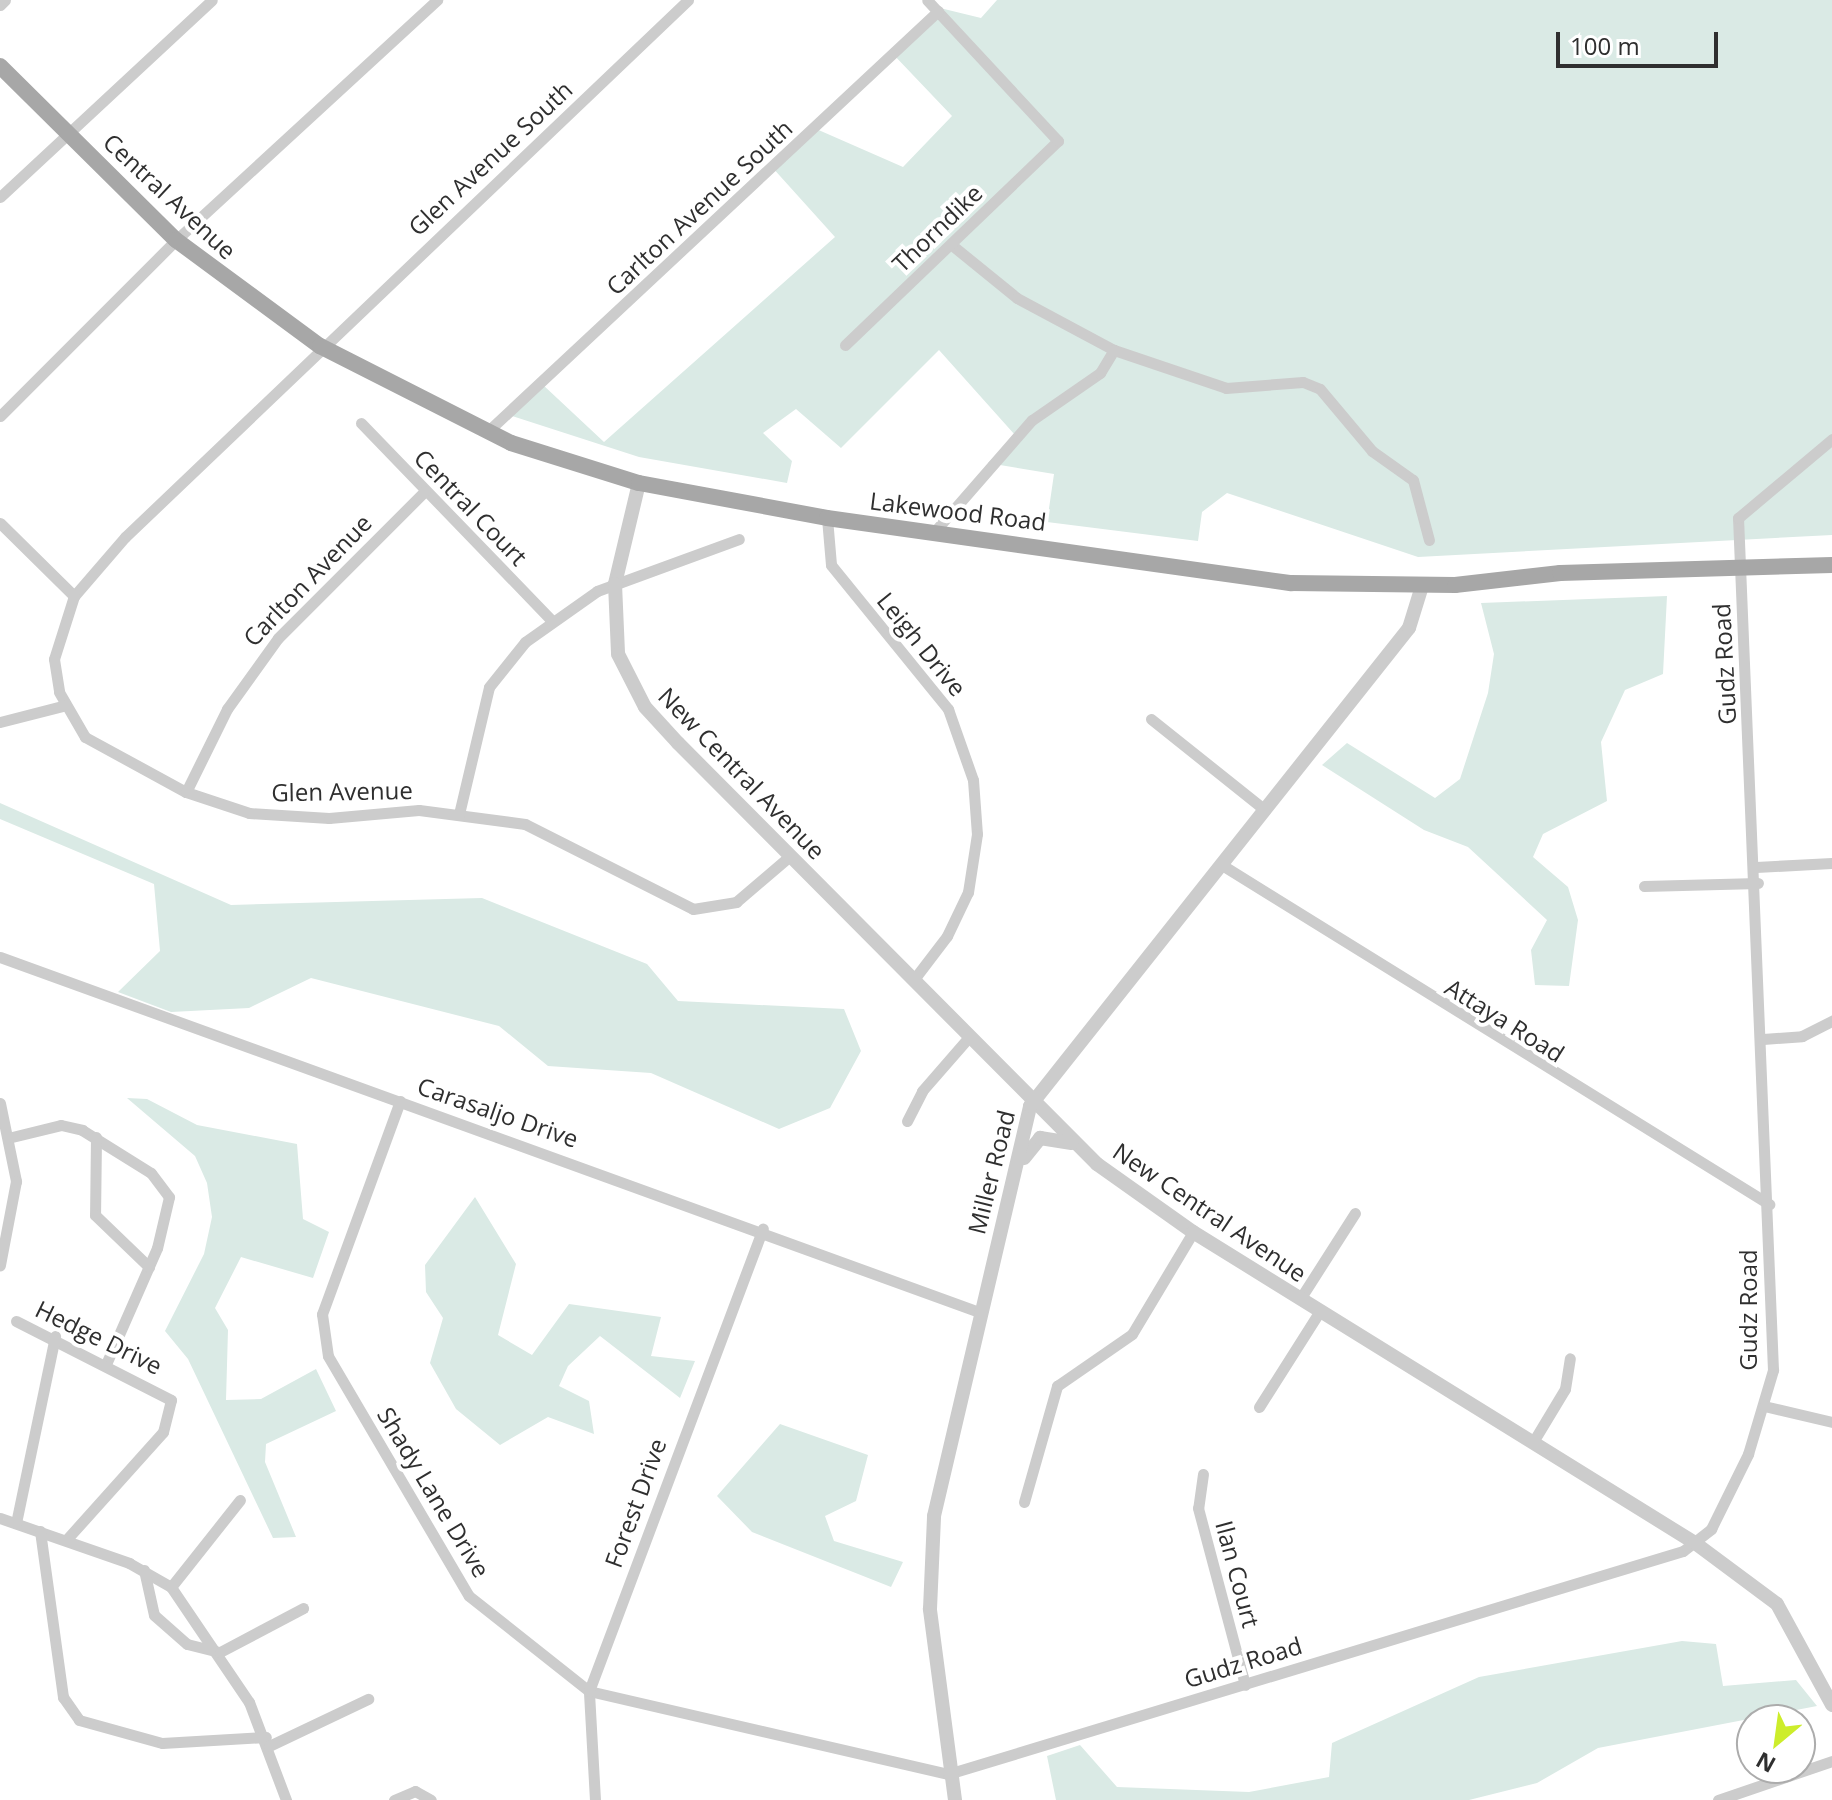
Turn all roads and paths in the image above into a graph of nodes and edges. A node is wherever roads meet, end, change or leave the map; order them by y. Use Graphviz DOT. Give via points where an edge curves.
graph roads {
  1 [pos="5,0"];
  2 [pos="212,0"];
  3 [pos="437,0"];
  4 [pos="688,0"];
  5 [pos="927,0"];
  6 [pos="0,5"];
  7 [pos="938,11"];
  8 [pos="0,66"];
  9 [pos="65,131"];
  10 [pos="0,197"];
  11 [pos="176,240"];
  12 [pos="953,246"];
  13 [pos="845,345"];
  14 [pos="320,346"];
  15 [pos="1114,350"];
  16 [pos="0,416"];
  17 [pos="361,423"];
  18 [pos="487,432"];
  19 [pos="1832,439"];
  20 [pos="639,483"];
  21 [pos="425,491"];
  22 [pos="827,518"];
  23 [pos="0,523"];
  24 [pos="935,531"];
  25 [pos="739,539"];
  26 [pos="1429,540"];
  27 [pos="1832,565"];
  28 [pos="1740,567"];
  29 [pos="615,584"];
  30 [pos="1422,586"];
  31 [pos="74,596"];
  32 [pos="552,621"];
  33 [pos="66,705"];
  34 [pos="1151,719"];
  35 [pos="0,722"];
  36 [pos="186,792"];
  37 [pos="1265,810"];
  38 [pos="459,814"];
  39 [pos="791,855"];
  40 [pos="1832,863"];
  41 [pos="1222,865"];
  42 [pos="1756,867"];
  43 [pos="1758,883"];
  44 [pos="1644,886"];
  45 [pos="0,957"];
  46 [pos="915,978"];
  47 [pos="1832,1021"];
  48 [pos="970,1036"];
  49 [pos="1763,1039"];
  50 [pos="400,1101"];
  51 [pos="1032,1101"];
  52 [pos="0,1103"];
  53 [pos="907,1121"];
  54 [pos="12,1137"];
  55 [pos="96,1137"];
  56 [pos="1076,1145"];
  57 [pos="1010,1188"];
  58 [pos="1769,1204"];
  59 [pos="1355,1213"];
  60 [pos="763,1229"];
  61 [pos="1193,1232"];
  62 [pos="0,1265"];
  63 [pos="149,1267"];
  64 [pos="1300,1299"];
  65 [pos="1320,1311"];
  66 [pos="979,1312"];
  67 [pos="16,1321"];
  68 [pos="55,1336"];
  69 [pos="1570,1358"];
  70 [pos="107,1362"];
  71 [pos="1764,1406"];
  72 [pos="1259,1407"];
  73 [pos="1832,1422"];
  74 [pos="1533,1442"];
  75 [pos="1203,1474"];
  76 [pos="240,1500"];
  77 [pos="1024,1502"];
  78 [pos="0,1518"];
  79 [pos="16,1523"];
  80 [pos="40,1531"];
  81 [pos="66,1540"];
  82 [pos="1695,1543"];
  83 [pos="144,1570"];
  84 [pos="171,1587"];
  85 [pos="303,1608"];
  86 [pos="220,1652"];
  87 [pos="1245,1685"];
  88 [pos="589,1691"];
  89 [pos="368,1699"];
  90 [pos="1832,1705"];
  91 [pos="268,1742"];
  92 [pos="1832,1761"];
  93 [pos="952,1774"];
  94 [pos="286,1800"];
  95 [pos="394,1800"];
  96 [pos="431,1800"];
  97 [pos="595,1800"];
  98 [pos="955,1800"];
  99 [pos="1718,1800"];
  1 -- 6 [label="street"];
  2 -- 9 [label="street"];
  3 -- 11 [label="street"];
  4 -- 14 [label="street, Glen Avenue South"];
  5 -- 7 [label="street"];
  7 -- 12 [label="street, Thorndike" via="1058,141"];
  7 -- 18 [label="street, Carlton Avenue South"];
  8 -- 9 [label="main road, Central Avenue"];
  9 -- 10 [label="street"];
  9 -- 11 [label="main road, Central Avenue"];
  11 -- 14 [label="main road, Central Avenue"];
  11 -- 16 [label="street"];
  12 -- 13 [label="street, Thorndike"];
  12 -- 15 [label="street" via="1017,298"];
  14 -- 18 [label="main road, Lakewood Road"];
  14 -- 31 [label="street, Glen Avenue"];
  15 -- 24 [label="street" via="1100,373 1032,420"];
  15 -- 26 [label="street" via="1226,388 1303,382 1320,389 1372,451 1413,480"];
  17 -- 21 [label="street, Central Court"];
  18 -- 20 [label="main road, Lakewood Road"];
  19 -- 28 [label="street, Gudz Road" via="1738,518"];
  20 -- 22 [label="main road, Lakewood Road"];
  20 -- 29 [label="street, New Central Avenue"];
  21 -- 32 [label="street, Central Court"];
  21 -- 36 [label="street, Carlton Avenue" via="278,638 227,709"];
  22 -- 24 [label="main road, Lakewood Road"];
  22 -- 46 [label="street, Leigh Drive" via="831,565 948,709 973,780 977,834 968,892 947,936"];
  23 -- 31 [label="street"];
  24 -- 30 [label="main road, Lakewood Road" via="1291,583"];
  25 -- 29 [label="street"];
  27 -- 28 [label="main road, Lakewood Road"];
  28 -- 30 [label="main road, Lakewood Road"];
  28 -- 42 [label="street, Gudz Road"];
  29 -- 32 [label="street"];
  29 -- 39 [label="street, New Central Avenue" via="618,654 628,682 678,743"];
  30 -- 37 [label="street, Miller Road" via="1409,628"];
  31 -- 33 [label="street, Glen Avenue" via="54,659"];
  32 -- 38 [label="street" via="489,687"];
  33 -- 35 [label="street"];
  33 -- 36 [label="street, Glen Avenue" via="85,737"];
  34 -- 37 [label="street"];
  36 -- 38 [label="street, Glen Avenue" via="249,813 288,817"];
  37 -- 41 [label="street, Miller Road"];
  38 -- 39 [label="street, Glen Avenue" via="556,835 693,909 736,902"];
  39 -- 46 [label="street, New Central Avenue"];
  40 -- 42 [label="street"];
  41 -- 51 [label="street, Miller Road"];
  41 -- 58 [label="street, Attaya Road"];
  42 -- 43 [label="street, Gudz Road"];
  43 -- 44 [label="street"];
  43 -- 49 [label="street, Gudz Road"];
  45 -- 50 [label="street, Carasaljo Drive"];
  46 -- 48 [label="street, New Central Avenue"];
  47 -- 49 [label="street" via="1802,1036"];
  48 -- 51 [label="street, New Central Avenue"];
  48 -- 53 [label="street" via="922,1091"];
  49 -- 58 [label="street, Gudz Road"];
  50 -- 60 [label="street, Carasaljo Drive"];
  50 -- 88 [label="street, Shady Lane Drive" via="322,1314 328,1356 469,1596"];
  51 -- 56 [label="street, New Central Avenue"];
  51 -- 57 [label="street, Miller Road"];
  52 -- 54 [label="street"];
  54 -- 55 [label="street" via="61,1125"];
  54 -- 62 [label="street" via="16,1181"];
  55 -- 63 [label="street" via="95,1215"];
  55 -- 63 [label="street" via="151,1173 169,1197"];
  56 -- 57 [label="street" via="1052,1138 1030,1144"];
  56 -- 61 [label="street, New Central Avenue"];
  57 -- 66 [label="street, Miller Road"];
  58 -- 71 [label="street, Gudz Road" via="1773,1370"];
  59 -- 64 [label="street"];
  60 -- 66 [label="street, Carasaljo Drive"];
  60 -- 88 [label="street, Forest Drive"];
  61 -- 64 [label="street, New Central Avenue"];
  61 -- 77 [label="street" via="1132,1334 1057,1386"];
  63 -- 70 [label="street"];
  64 -- 65 [label="street, New Central Avenue"];
  65 -- 72 [label="street"];
  65 -- 74 [label="street, New Central Avenue"];
  66 -- 93 [label="street, Miller Road" via="929,1571"];
  67 -- 68 [label="street, Hedge Drive"];
  68 -- 70 [label="street, Hedge Drive"];
  68 -- 79 [label="street"];
  69 -- 74 [label="street" via="1565,1389"];
  70 -- 81 [label="street, Hedge Drive" via="171,1400 170,1422"];
  71 -- 73 [label="street"];
  71 -- 82 [label="street, Gudz Road" via="1711,1529"];
  74 -- 82 [label="street, New Central Avenue"];
  75 -- 87 [label="street, Ilan Court" via="1198,1508"];
  76 -- 84 [label="street"];
  78 -- 79 [label="street"];
  79 -- 80 [label="street"];
  80 -- 81 [label="street"];
  80 -- 91 [label="street" via="63,1697 79,1720 162,1743"];
  81 -- 83 [label="street"];
  82 -- 87 [label="street, Gudz Road"];
  82 -- 90 [label="street, New Central Avenue" via="1777,1604"];
  83 -- 84 [label="street"];
  83 -- 86 [label="street" via="161,1626 187,1644"];
  84 -- 86 [label="street"];
  85 -- 86 [label="street"];
  86 -- 91 [label="street"];
  87 -- 93 [label="street, Gudz Road"];
  88 -- 93 [label="street, Shady Lane Drive"];
  88 -- 97 [label="street, Forest Drive"];
  89 -- 91 [label="street"];
  91 -- 94 [label="street"];
  92 -- 99 [label="street"];
  93 -- 98 [label="street, Miller Road"];
  95 -- 96 [label="street" via="415,1791"];
}
